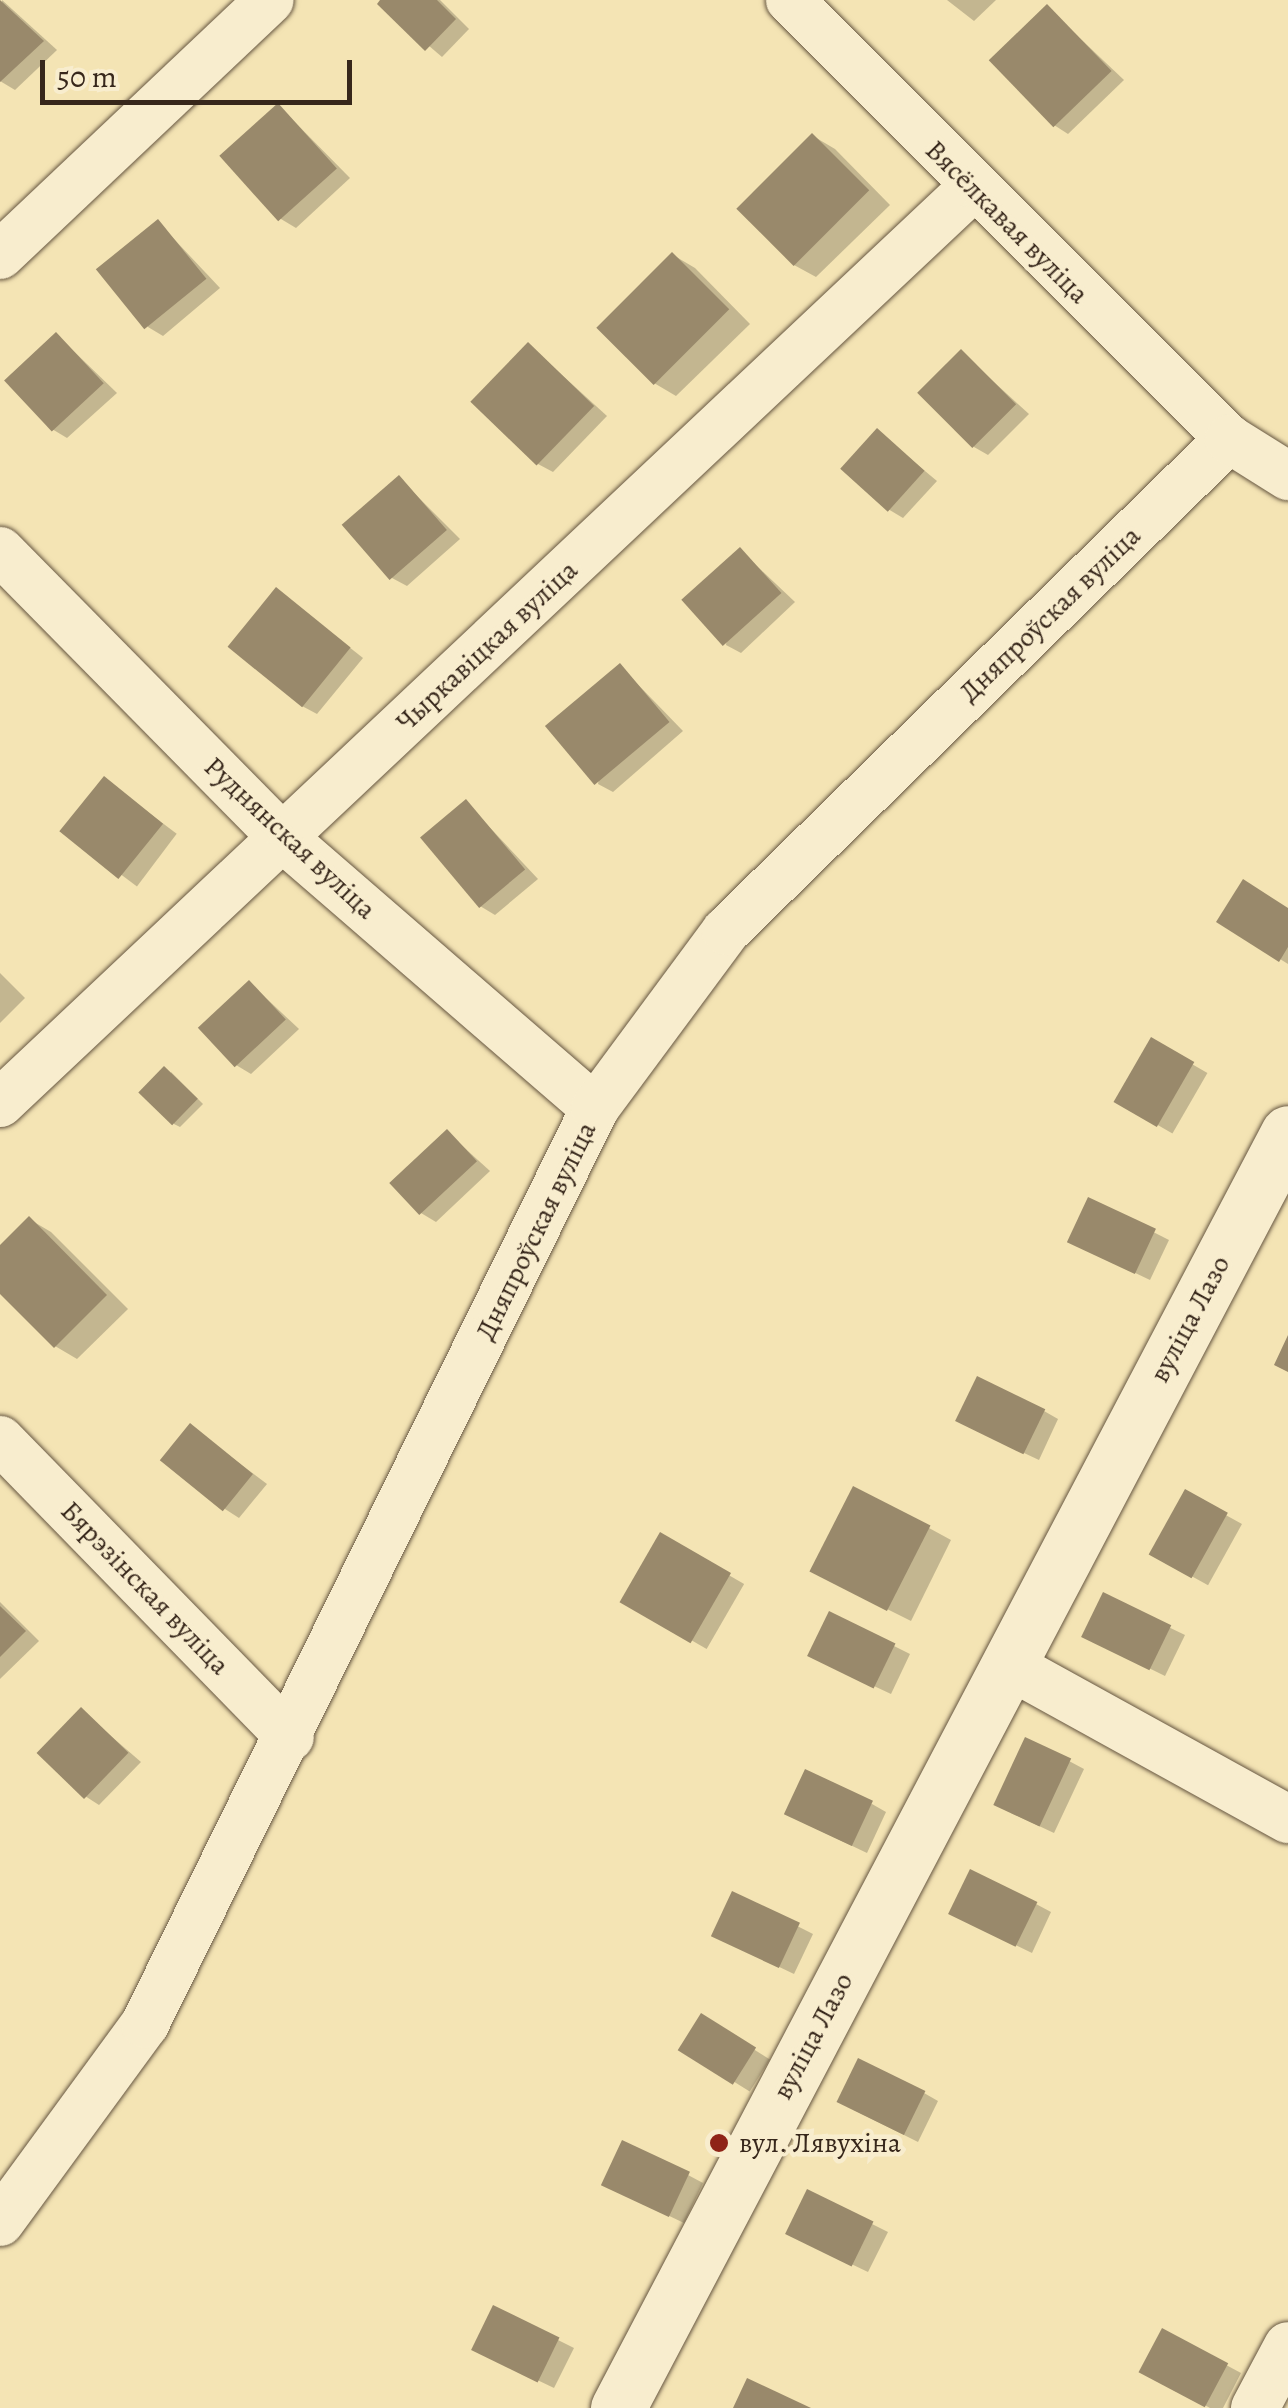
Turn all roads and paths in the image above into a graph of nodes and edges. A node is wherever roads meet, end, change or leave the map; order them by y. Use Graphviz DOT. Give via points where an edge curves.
graph roads {
  1 [pos="270,0"];
  2 [pos="790,0"];
  3 [pos="972,188"];
  4 [pos="0,255"];
  5 [pos="1229,439"];
  6 [pos="1288,476"];
  7 [pos="0,551"];
  8 [pos="283,838"];
  9 [pos="0,1103"];
  10 [pos="595,1108"];
  11 [pos="1288,1133"];
  12 [pos="0,1440"];
  13 [pos="1007,1664"];
  14 [pos="290,1737"];
  15 [pos="1288,1818"];
  16 [pos="0,2222"];
  17 [pos="1288,2346"];
  18 [pos="618,2408"];
  19 [pos="1255,2408"];
  1 -- 4 [label="street"];
  2 -- 3 [label="street, Вясёлкавая вуліца"];
  3 -- 5 [label="street, Вясёлкавая вуліца"];
  3 -- 8 [label="street, Чыркавіцкая вуліца"];
  5 -- 6 [label="street"];
  5 -- 10 [label="street, Дняпроўская вуліца" via="726,931"];
  7 -- 8 [label="street, Руднянская вуліца"];
  8 -- 9 [label="street, Чыркавіцкая вуліца"];
  8 -- 10 [label="street, Руднянская вуліца"];
  10 -- 14 [label="street, Дняпроўская вуліца"];
  11 -- 13 [label="main road, вуліца Лазо"];
  12 -- 14 [label="street, Бярэзінская вуліца"];
  13 -- 15 [label="street"];
  13 -- 18 [label="main road, вуліца Лазо"];
  14 -- 16 [label="street, Дняпроўская вуліца" via="145,2024"];
  17 -- 19 [label="street"];
}
